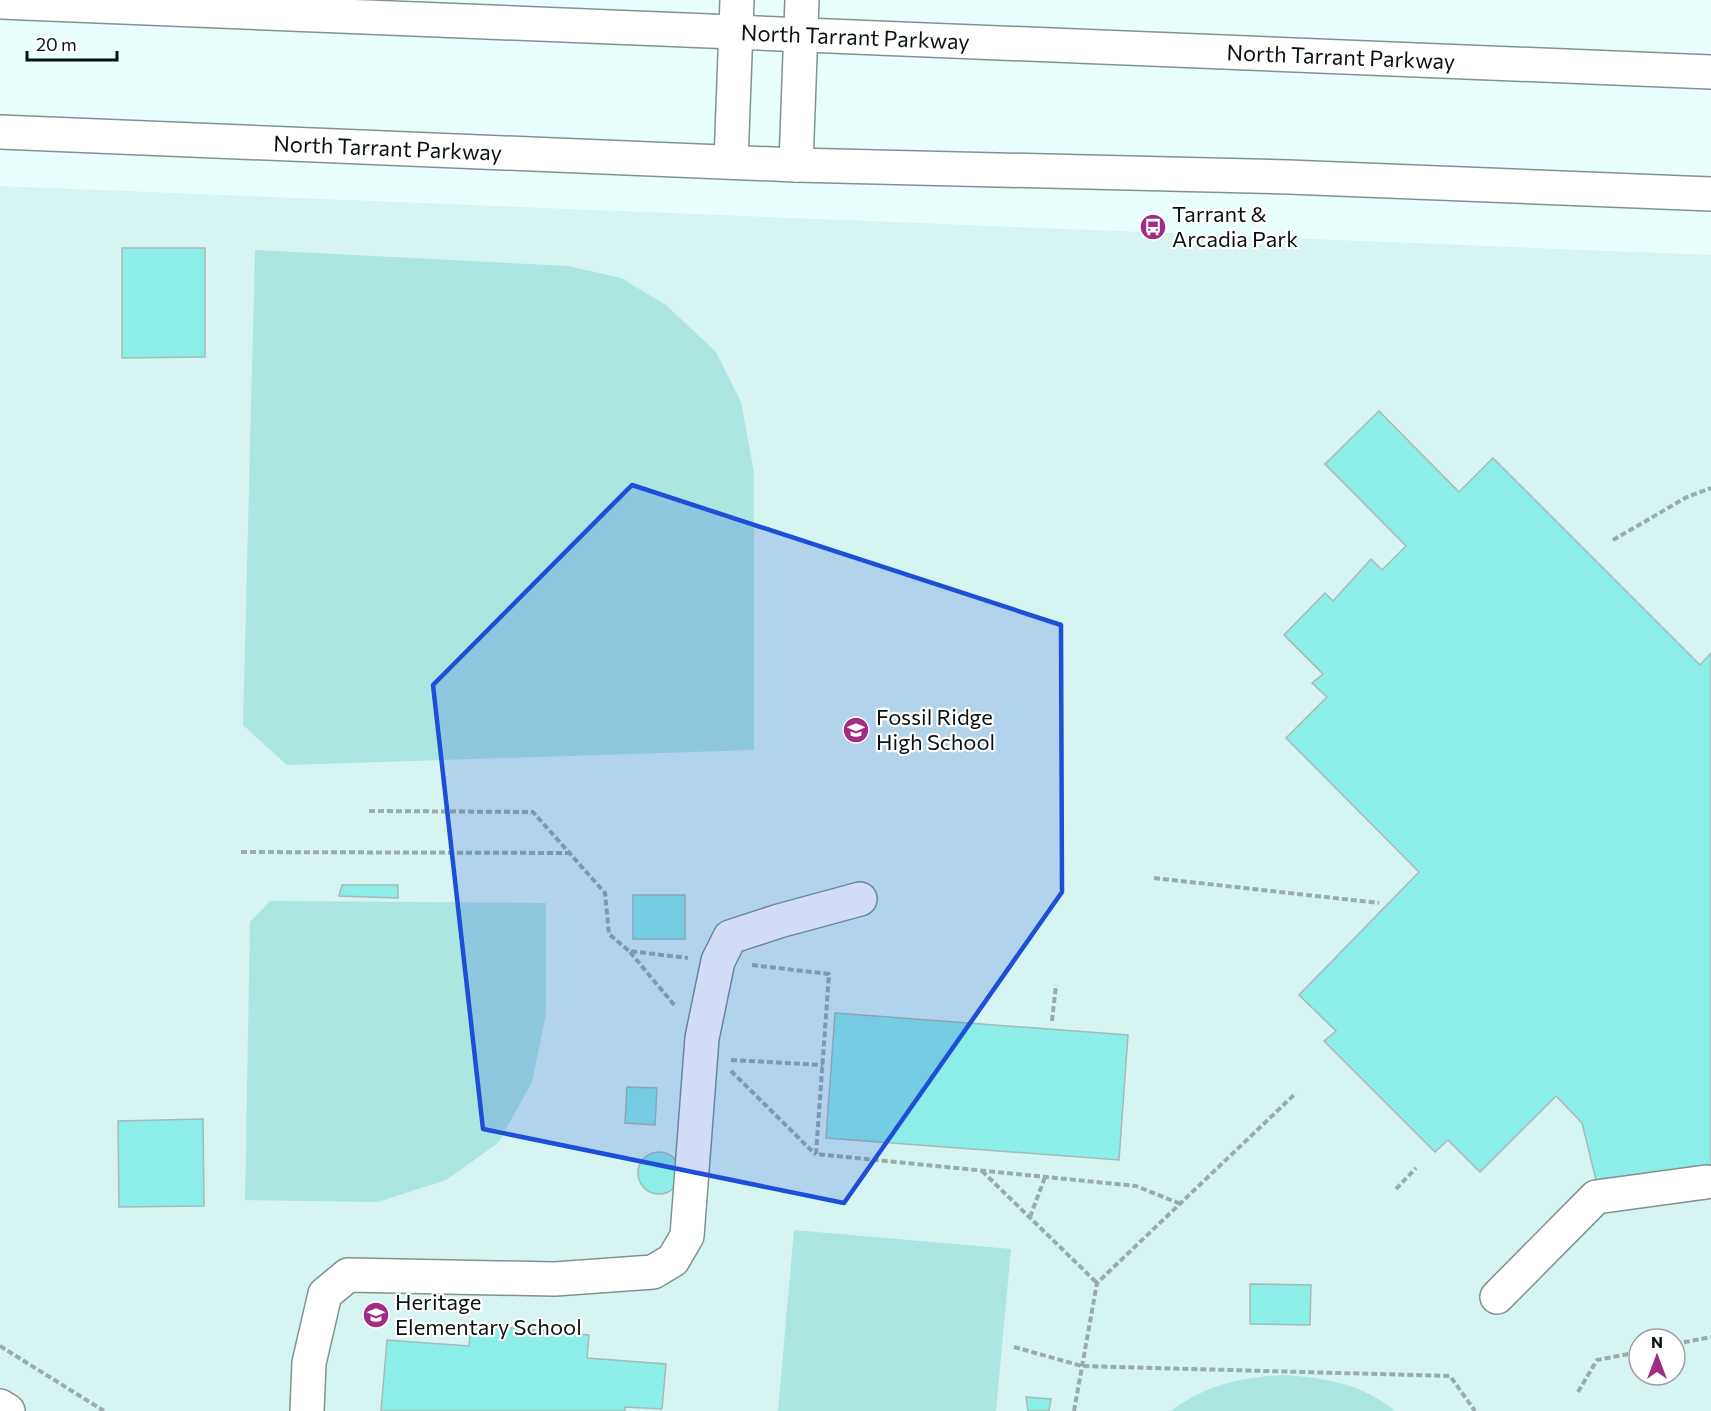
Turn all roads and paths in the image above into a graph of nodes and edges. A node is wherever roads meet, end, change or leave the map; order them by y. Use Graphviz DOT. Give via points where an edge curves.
graph roads {
  1 [pos="737,0"];
  2 [pos="802,0"];
  3 [pos="0,2"];
  4 [pos="735,33"];
  5 [pos="800,36"];
  6 [pos="1711,72"];
  7 [pos="0,132"];
  8 [pos="731,162"];
  9 [pos="796,165"];
  10 [pos="1711,194"];
  11 [pos="1711,488"];
  12 [pos="1613,540"];
  13 [pos="369,811"];
  14 [pos="241,852"];
  15 [pos="572,853"];
  16 [pos="1154,878"];
  17 [pos="860,899"];
  18 [pos="1379,903"];
  19 [pos="718,961"];
  20 [pos="1056,985"];
  21 [pos="1052,1022"];
  22 [pos="720,1060"];
  23 [pos="823,1065"];
  24 [pos="1296,1093"];
  25 [pos="1416,1168"];
  26 [pos="982,1171"];
  27 [pos="1045,1177"];
  28 [pos="1706,1182"];
  29 [pos="1396,1189"];
  30 [pos="1181,1204"];
  31 [pos="1030,1217"];
  32 [pos="1098,1283"];
  33 [pos="1497,1296"];
  34 [pos="1711,1337"];
  35 [pos="1687,1342"];
  36 [pos="0,1346"];
  37 [pos="1014,1347"];
  38 [pos="1627,1354"];
  39 [pos="1082,1366"];
  40 [pos="1578,1392"];
  41 [pos="0,1406"];
  42 [pos="8,1411"];
  43 [pos="104,1411"];
  44 [pos="307,1411"];
  45 [pos="1074,1411"];
  46 [pos="1475,1411"];
  1 -- 4 [label="main road"];
  2 -- 5 [label="main road"];
  3 -- 4 [label="main road, North Tarrant Parkway"];
  4 -- 5 [label="main road, North Tarrant Parkway"];
  4 -- 8 [label="main road"];
  5 -- 6 [label="main road, North Tarrant Parkway"];
  5 -- 9 [label="main road"];
  7 -- 8 [label="main road, North Tarrant Parkway"];
  8 -- 9 [label="main road, North Tarrant Parkway"];
  9 -- 10 [label="main road, North Tarrant Parkway" via="1288,177"];
  11 -- 12 [label="path" via="1687,497"];
  13 -- 15 [label="path" via="533,812"];
  14 -- 15 [label="path"];
  15 -- 19 [label="path" via="604,893 609,934 629,951"];
  16 -- 18 [label="path"];
  17 -- 19 [label="main road" via="730,937"];
  19 -- 23 [label="path" via="830,974"];
  19 -- 44 [label="main road" via="702,1038 687,1236 673,1260 653,1272 555,1279 348,1275 326,1294 309,1363"];
  20 -- 21 [label="path"];
  22 -- 23 [label="path"];
  23 -- 26 [label="path" via="816,1154"];
  24 -- 30 [label="path"];
  25 -- 29 [label="path"];
  26 -- 27 [label="path"];
  26 -- 31 [label="path"];
  27 -- 30 [label="path" via="1136,1186"];
  27 -- 31 [label="path"];
  28 -- 33 [label="main road" via="1596,1197"];
  30 -- 32 [label="path"];
  31 -- 32 [label="path"];
  32 -- 39 [label="path"];
  34 -- 35 [label="path"];
  36 -- 43 [label="path"];
  37 -- 39 [label="path"];
  38 -- 40 [label="path" via="1597,1360"];
  39 -- 45 [label="path"];
  39 -- 46 [label="path" via="1450,1376"];
  41 -- 42 [label="main road"];
}
